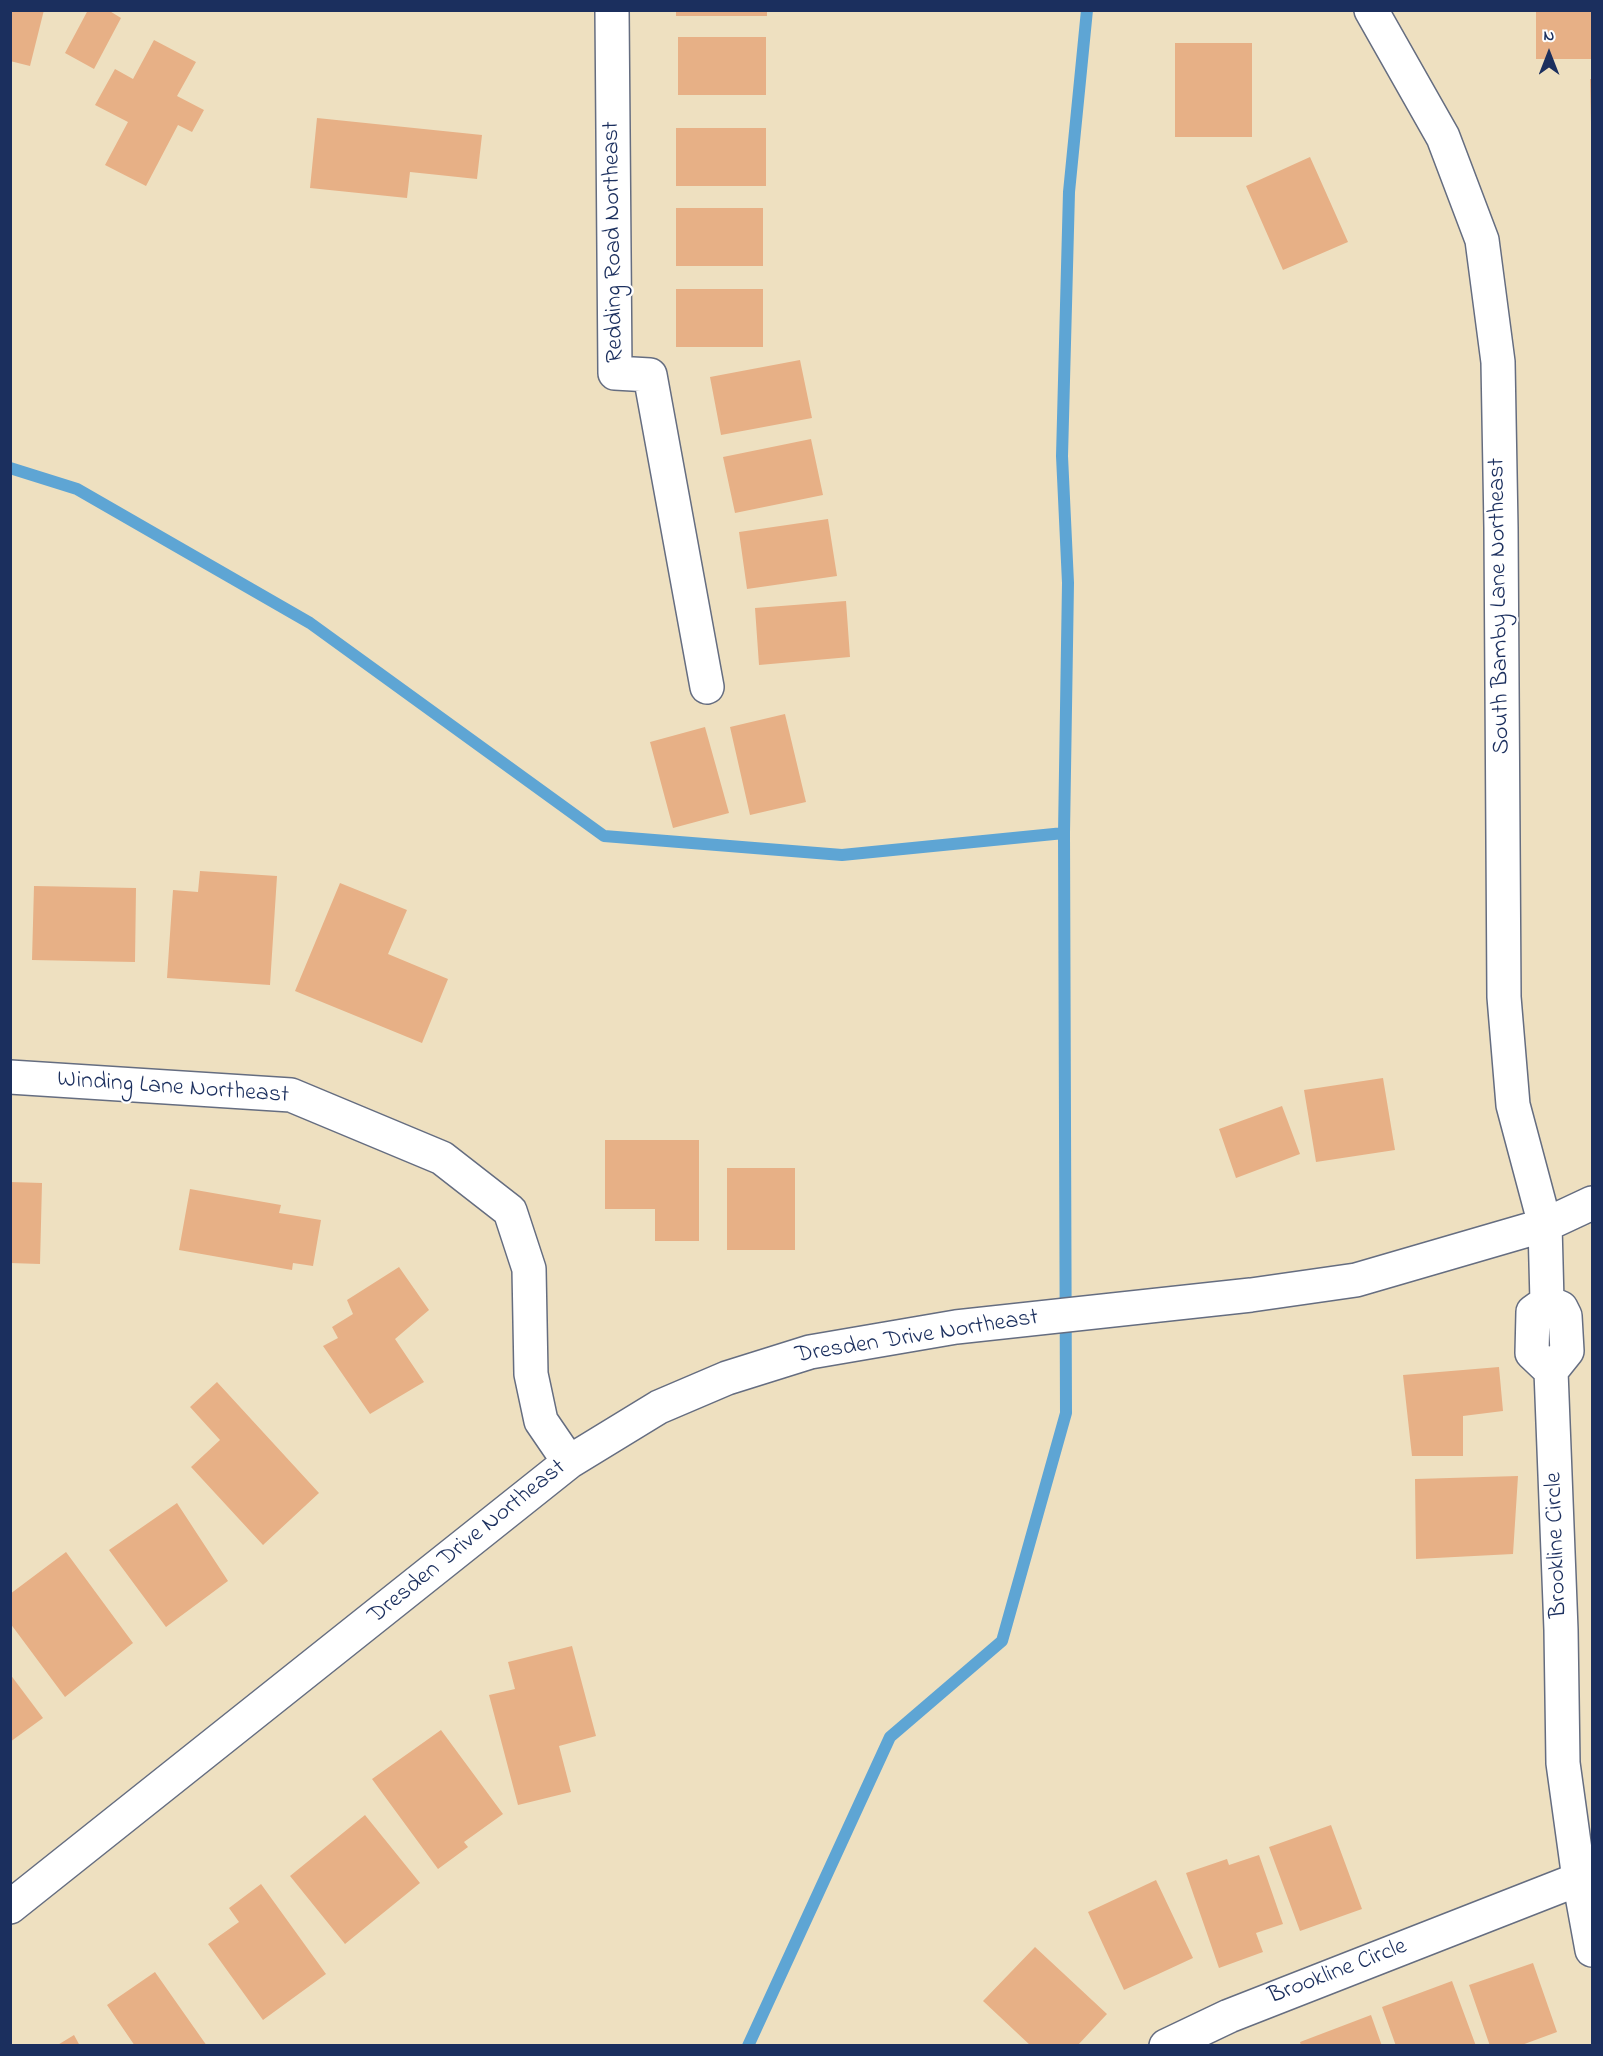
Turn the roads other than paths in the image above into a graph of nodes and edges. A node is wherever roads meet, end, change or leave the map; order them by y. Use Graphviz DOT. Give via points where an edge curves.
graph roads {
  1 [pos="612,10"];
  2 [pos="1371,10"];
  3 [pos="707,687"];
  4 [pos="10,1077"];
  5 [pos="1593,1203"];
  6 [pos="1545,1225"];
  7 [pos="569,1462"];
  8 [pos="1579,1879"];
  9 [pos="10,1906"];
  10 [pos="1593,1950"];
  11 [pos="1166,2046"];
  1 -- 3 [label="street, Redding Road Northeast" via="615,373 650,375"];
  2 -- 6 [label="street, South Bamby Lane Northeast" via="1443,137 1482,240 1498,362 1504,997 1513,1105"];
  4 -- 7 [label="street, Winding Lane Northeast" via="291,1095 442,1158 510,1211 529,1269 531,1374 541,1421"];
  5 -- 6 [label="street, Dresden Drive Northeast"];
  6 -- 7 [label="street, Dresden Drive Northeast" via="1356,1280 956,1327 810,1352 727,1378 659,1407"];
  6 -- 8 [label="street, Brookline Circle" via="1547,1302 1561,1308 1565,1316 1567,1351 1551,1371 1562,1630 1563,1763"];
  7 -- 9 [label="street, Dresden Drive Northeast"];
  8 -- 10 [label="street, Brookline Circle"];
  8 -- 11 [label="street, Brookline Circle" via="1229,2016"];
}
